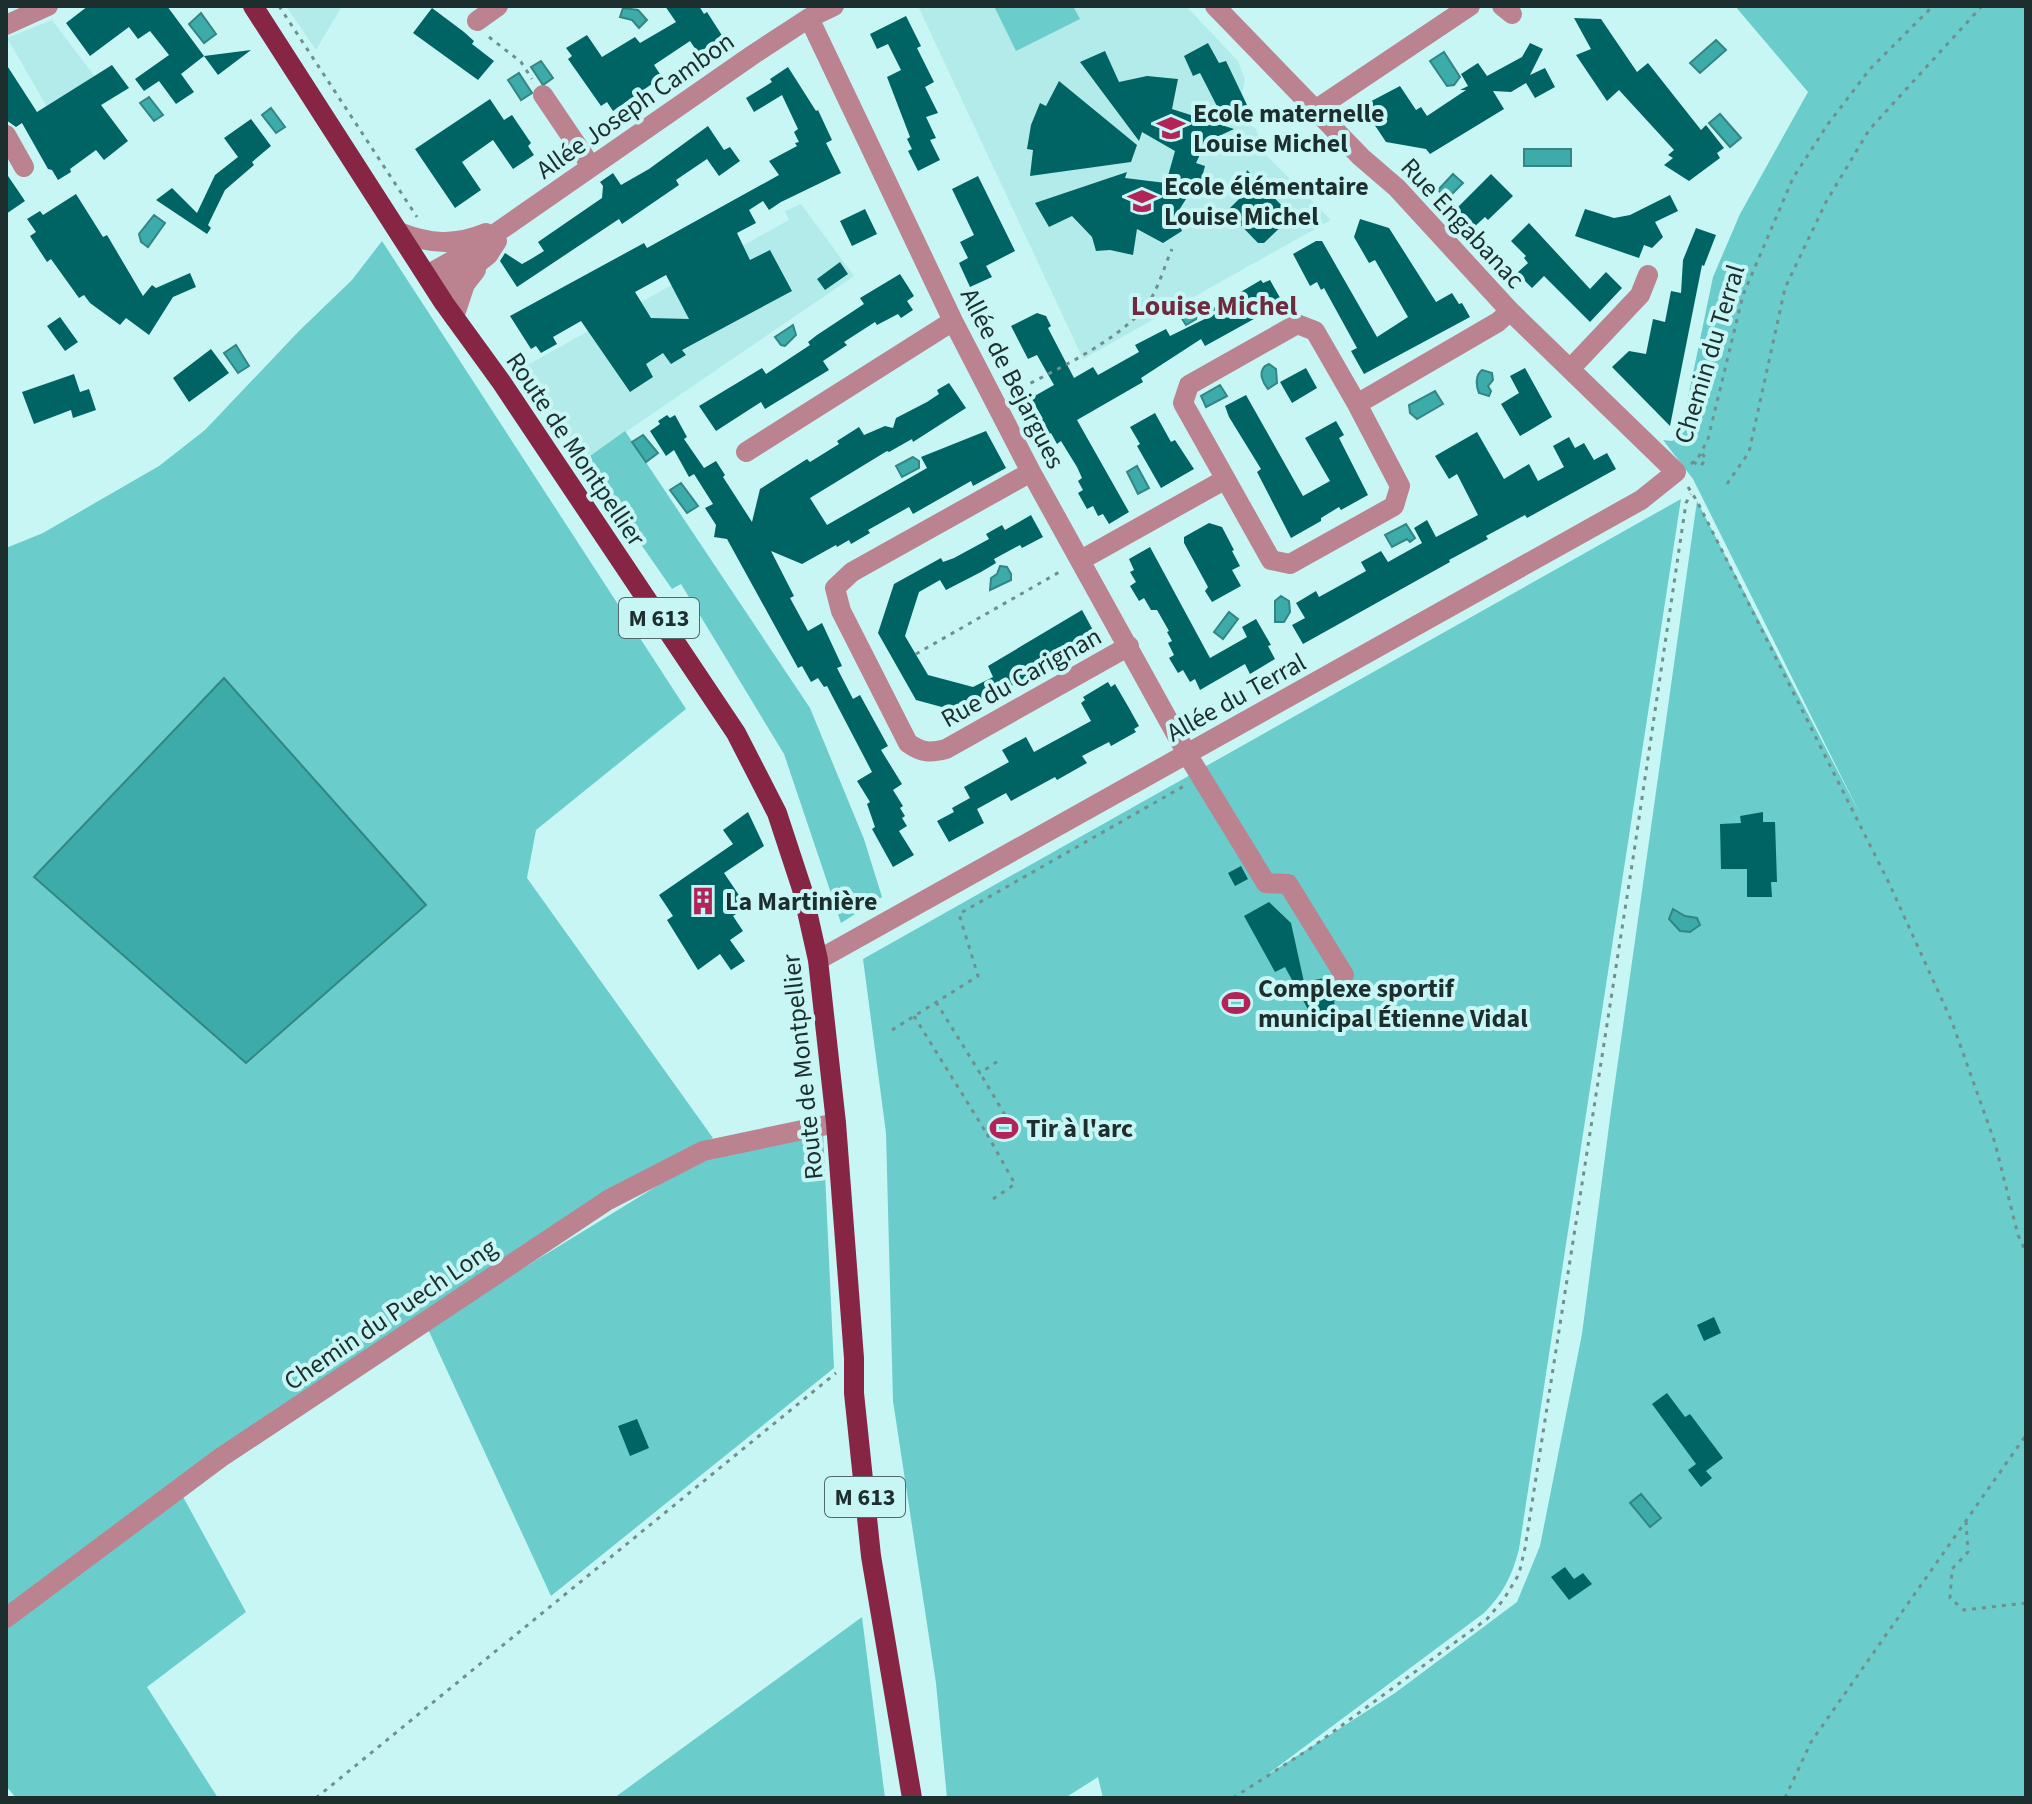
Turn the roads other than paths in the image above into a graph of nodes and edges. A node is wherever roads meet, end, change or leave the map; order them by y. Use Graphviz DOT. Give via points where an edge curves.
graph roads {
  1 [pos="253,6"];
  2 [pos="498,6"];
  3 [pos="834,6"];
  4 [pos="1215,6"];
  5 [pos="1470,6"];
  6 [pos="41,8"];
  7 [pos="809,18"];
  8 [pos="477,21"];
  9 [pos="6,25"];
  10 [pos="543,95"];
  11 [pos="1315,110"];
  12 [pos="6,135"];
  13 [pos="591,166"];
  14 [pos="24,167"];
  15 [pos="508,224"];
  16 [pos="399,232"];
  17 [pos="488,255"];
  18 [pos="427,275"];
  19 [pos="1648,275"];
  20 [pos="439,293"];
  21 [pos="1510,311"];
  22 [pos="454,317"];
  23 [pos="953,321"];
  24 [pos="1571,368"];
  25 [pos="1357,404"];
  26 [pos="746,452"];
  27 [pos="1684,467"];
  28 [pos="1031,472"];
  29 [pos="1224,480"];
  30 [pos="1081,560"];
  31 [pos="1129,646"];
  32 [pos="1187,754"];
  33 [pos="818,960"];
  34 [pos="1344,975"];
  35 [pos="836,1123"];
  36 [pos="6,1618"];
  37 [pos="912,1798"];
  1 -- 16 [label="main road, Route de Montpellier / M 613"];
  2 -- 8 [label="street"];
  3 -- 7 [label="street, Allée Joseph Cambon"];
  4 -- 11 [label="street, Rue Engabanac"];
  5 -- 11 [label="street"];
  6 -- 9 [label="street"];
  7 -- 13 [label="street, Allée Joseph Cambon"];
  7 -- 23 [label="street, Allée de Bejargues"];
  10 -- 13 [label="street"];
  11 -- 21 [label="street, Rue Engabanac" via="1397,188"];
  12 -- 14 [label="street"];
  13 -- 15 [label="street, Allée Joseph Cambon"];
  15 -- 16 [label="street, Allée Joseph Cambon" via="471,239 439,244"];
  15 -- 17 [label="street, Allée Joseph Cambon"];
  15 -- 18 [label="street, Allée Joseph Cambon"];
  16 -- 18 [label="main road, Route de Montpellier / M 613"];
  17 -- 20 [label="street, Allée Joseph Cambon"];
  17 -- 22 [label="street, Allée Joseph Cambon" via="465,284"];
  18 -- 20 [label="main road, Route de Montpellier / M 613"];
  19 -- 24 [label="street" via="1640,295"];
  20 -- 22 [label="main road, Route de Montpellier / M 613"];
  21 -- 24 [label="street, Rue Engabanac"];
  21 -- 25 [label="street"];
  22 -- 33 [label="main road, Route de Montpellier / M 613" via="736,733 777,813"];
  23 -- 26 [label="street"];
  23 -- 28 [label="street, Allée de Bejargues"];
  24 -- 27 [label="street, Rue Engabanac"];
  25 -- 29 [label="street" via="1315,331 1297,324 1189,385 1183,403"];
  25 -- 29 [label="street" via="1400,486 1394,506 1290,564 1271,560"];
  27 -- 32 [label="street, Allée du Terral" via="1641,500"];
  28 -- 30 [label="street, Allée de Bejargues"];
  28 -- 31 [label="street, Rue du Carignan" via="852,572 835,588 841,611 908,743 930,753 946,749"];
  29 -- 30 [label="street"];
  30 -- 31 [label="street, Allée de Bejargues"];
  31 -- 32 [label="street, Allée de Bejargues"];
  32 -- 33 [label="street, Allée du Terral"];
  32 -- 34 [label="street, Allée de Bejargues" via="1266,883 1288,884"];
  33 -- 35 [label="main road, Route de Montpellier / M 613"];
  35 -- 36 [label="street, Chemin du Puech Long" via="703,1151 608,1200 220,1458"];
  35 -- 37 [label="main road, Route de Montpellier / M 613" via="871,1556"];
}
